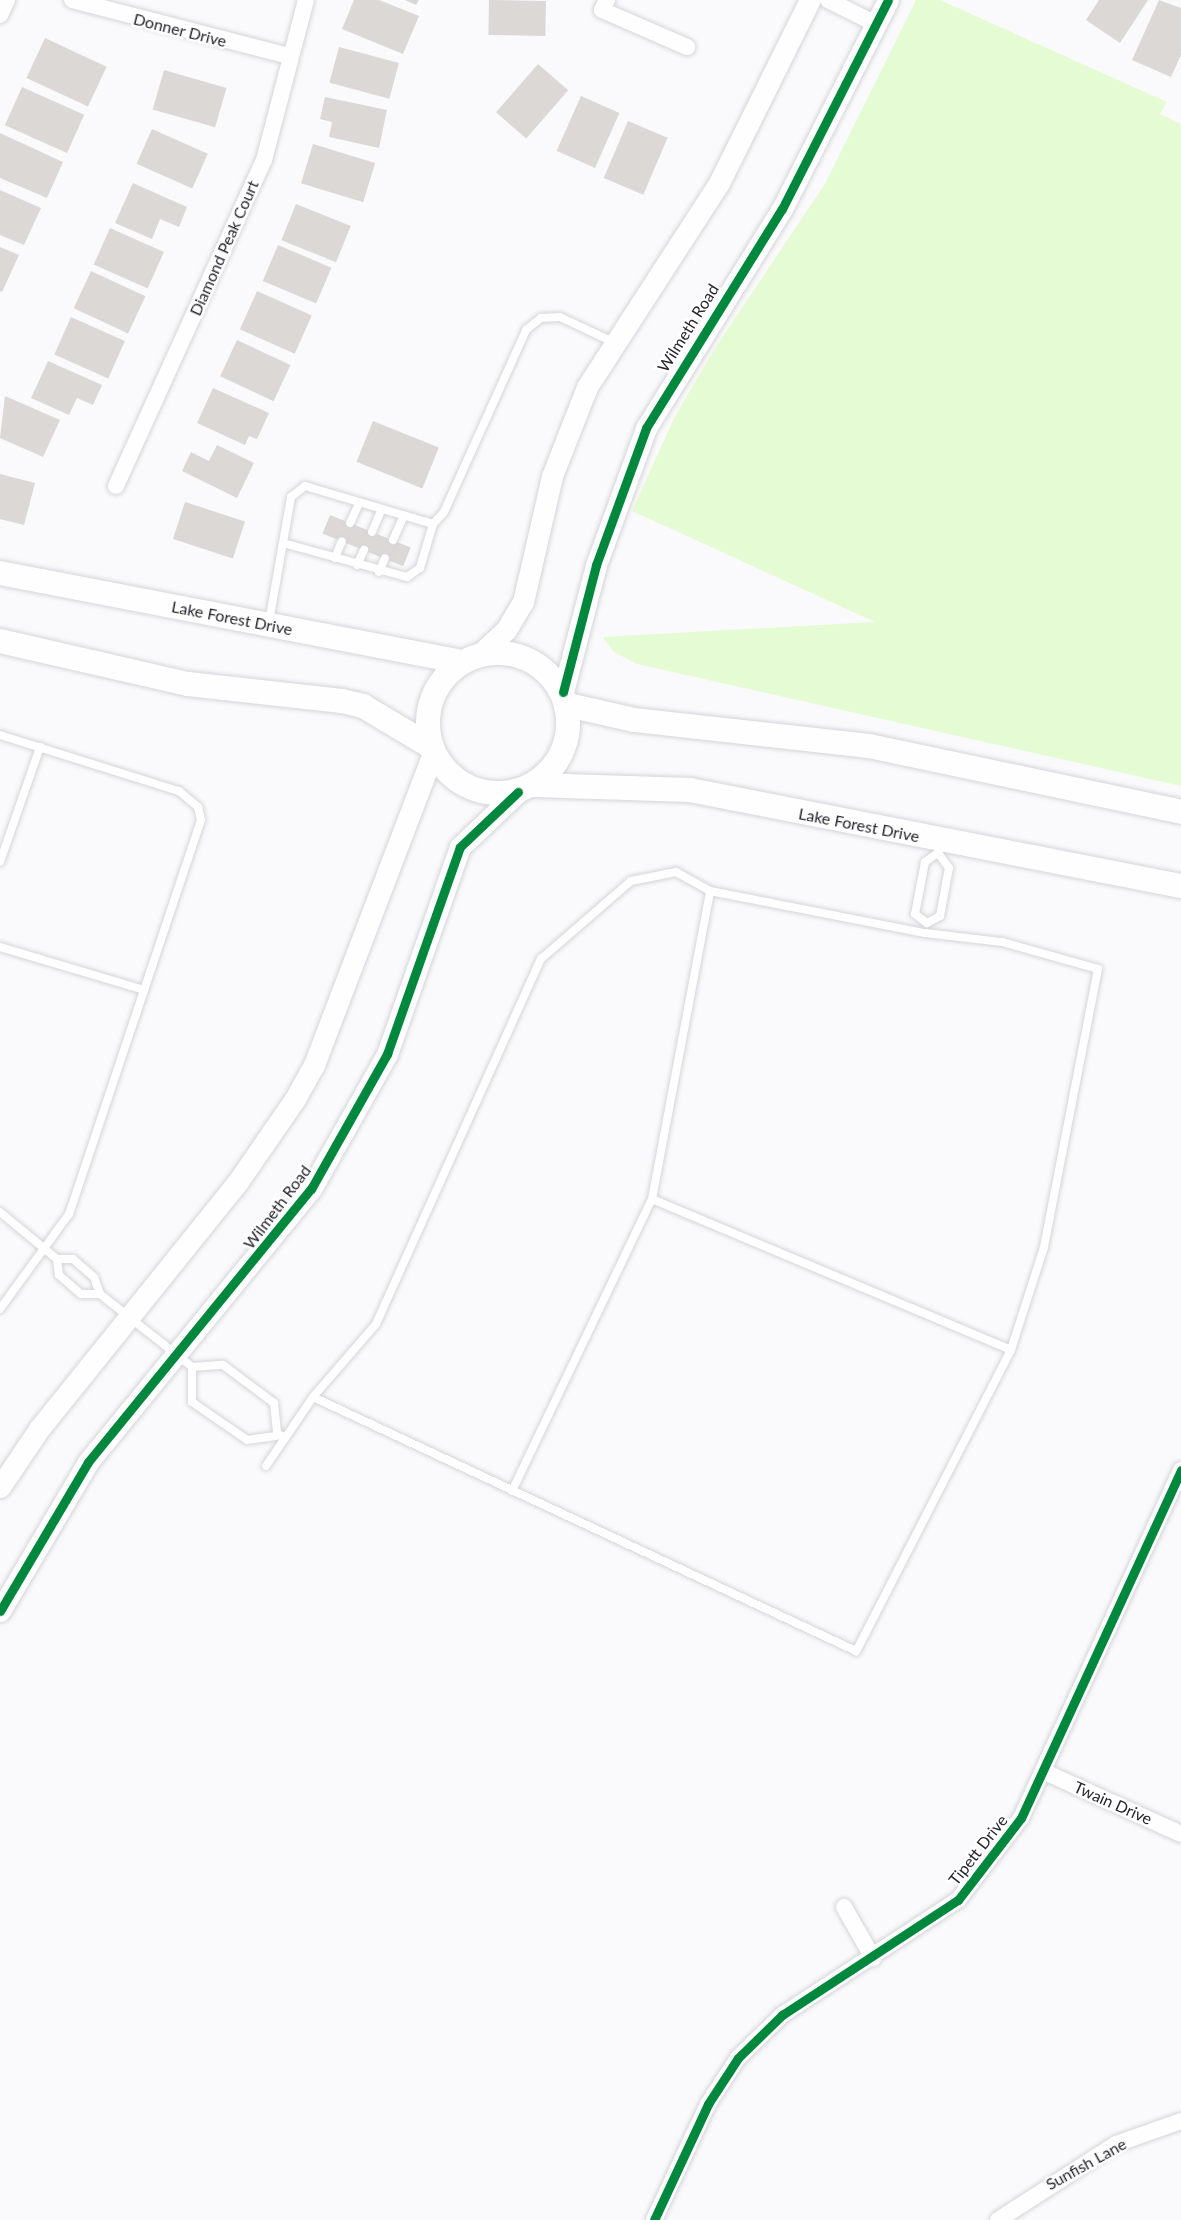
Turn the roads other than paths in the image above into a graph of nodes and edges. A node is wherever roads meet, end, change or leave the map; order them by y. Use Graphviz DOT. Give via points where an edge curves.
graph roads {
  1 [pos="7,0"];
  2 [pos="72,0"];
  3 [pos="306,0"];
  4 [pos="607,0"];
  5 [pos="810,0"];
  6 [pos="828,0"];
  7 [pos="888,0"];
  8 [pos="0,15"];
  9 [pos="876,24"];
  10 [pos="687,47"];
  11 [pos="288,56"];
  12 [pos="613,342"];
  13 [pos="116,486"];
  14 [pos="360,502"];
  15 [pos="382,508"];
  16 [pos="404,515"];
  17 [pos="350,523"];
  18 [pos="433,524"];
  19 [pos="372,532"];
  20 [pos="393,540"];
  21 [pos="342,541"];
  22 [pos="283,543"];
  23 [pos="364,550"];
  24 [pos="335,558"];
  25 [pos="385,558"];
  26 [pos="357,565"];
  27 [pos="380,572"];
  28 [pos="0,573"];
  29 [pos="268,625"];
  30 [pos="0,641"];
  31 [pos="471,659"];
  32 [pos="566,698"];
  33 [pos="0,735"];
  34 [pos="40,747"];
  35 [pos="432,750"];
  36 [pos="526,788"];
  37 [pos="1181,812"];
  38 [pos="940,847"];
  39 [pos="0,862"];
  40 [pos="1181,886"];
  41 [pos="710,891"];
  42 [pos="927,923"];
  43 [pos="925,933"];
  44 [pos="0,947"];
  45 [pos="144,990"];
  46 [pos="651,1199"];
  47 [pos="0,1212"];
  48 [pos="44,1250"];
  49 [pos="57,1259"];
  50 [pos="100,1294"];
  51 [pos="0,1309"];
  52 [pos="130,1315"];
  53 [pos="1011,1350"];
  54 [pos="185,1361"];
  55 [pos="313,1397"];
  56 [pos="277,1433"];
  57 [pos="286,1439"];
  58 [pos="266,1466"];
  59 [pos="1181,1470"];
  60 [pos="0,1487"];
  61 [pos="512,1491"];
  62 [pos="0,1611"];
  63 [pos="1045,1772"];
  64 [pos="1181,1834"];
  65 [pos="844,1907"];
  66 [pos="873,1958"];
  67 [pos="1181,2121"];
  68 [pos="654,2220"];
  69 [pos="999,2220"];
  1 -- 8 [label="street"];
  2 -- 11 [label="street, Donner Drive"];
  3 -- 11 [label="street, Diamond Peak Court"];
  4 -- 10 [label="street" via="602,10"];
  5 -- 12 [label="street" via="719,183"];
  6 -- 9 [label="street"];
  7 -- 9 [label="street, Wilmeth Road"];
  9 -- 32 [label="street, Wilmeth Road" via="782,209 646,428 596,565"];
  11 -- 13 [label="street, Diamond Peak Court" via="264,160"];
  12 -- 18 [label="lane" via="560,317 541,318 526,330 444,512"];
  12 -- 31 [label="street" via="587,387 552,476 523,602 506,630"];
  14 -- 15 [label="lane"];
  14 -- 17 [label="lane"];
  14 -- 22 [label="lane" via="305,486 291,498"];
  15 -- 16 [label="lane"];
  15 -- 19 [label="lane"];
  16 -- 18 [label="lane"];
  16 -- 20 [label="lane"];
  18 -- 27 [label="lane" via="420,568 407,577"];
  21 -- 24 [label="lane"];
  22 -- 24 [label="lane"];
  22 -- 29 [label="lane"];
  23 -- 26 [label="lane"];
  24 -- 26 [label="lane"];
  25 -- 27 [label="lane"];
  26 -- 27 [label="lane"];
  28 -- 29 [label="main road, Lake Forest Drive"];
  29 -- 31 [label="main road, Lake Forest Drive"];
  30 -- 35 [label="main road" via="188,684 352,704"];
  31 -- 32 [label="main road" via="524,658"];
  31 -- 35 [label="main road" via="433,697"];
  32 -- 36 [label="main road" via="563,750"];
  32 -- 37 [label="main road" via="634,720 869,746"];
  33 -- 34 [label="lane"];
  34 -- 39 [label="lane"];
  34 -- 45 [label="lane" via="179,791 198,807 199,835"];
  35 -- 36 [label="main road" via="446,771 472,789"];
  35 -- 52 [label="street" via="314,1065 258,1154"];
  36 -- 38 [label="main road, Lake Forest Drive" via="681,789"];
  36 -- 54 [label="street, Wilmeth Road" via="478,826 447,871 410,1002 361,1108 311,1189"];
  38 -- 40 [label="main road, Lake Forest Drive"];
  38 -- 42 [label="lane" via="949,868 940,916"];
  38 -- 42 [label="lane" via="925,862 915,914"];
  41 -- 43 [label="lane"];
  41 -- 46 [label="lane"];
  41 -- 55 [label="lane" via="676,872 631,881 541,959 376,1324"];
  42 -- 43 [label="lane"];
  43 -- 53 [label="lane" via="1002,942 1098,969 1044,1247"];
  44 -- 45 [label="lane"];
  45 -- 48 [label="lane" via="87,1170 69,1214"];
  46 -- 53 [label="lane"];
  46 -- 61 [label="lane"];
  47 -- 48 [label="lane"];
  48 -- 49 [label="lane"];
  48 -- 51 [label="lane"];
  49 -- 50 [label="lane" via="73,1259 94,1277"];
  49 -- 50 [label="lane" via="59,1275 81,1294"];
  50 -- 52 [label="lane"];
  52 -- 54 [label="lane"];
  52 -- 60 [label="street"];
  53 -- 61 [label="lane" via="856,1651"];
  54 -- 56 [label="lane" via="223,1365 274,1403"];
  54 -- 56 [label="lane" via="192,1402 247,1440"];
  54 -- 62 [label="street, Wilmeth Road" via="88,1462"];
  55 -- 57 [label="lane"];
  55 -- 61 [label="lane"];
  56 -- 57 [label="lane"];
  57 -- 58 [label="lane"];
  59 -- 63 [label="street, Tipett Drive"];
  63 -- 64 [label="street, Twain Drive"];
  63 -- 66 [label="street, Tipett Drive" via="1021,1818 958,1900"];
  65 -- 66 [label="street"];
  66 -- 68 [label="street, Tipett Drive" via="782,2015 738,2058 708,2104"];
  67 -- 69 [label="street, Sunfish Lane" via="1116,2144"];
}
